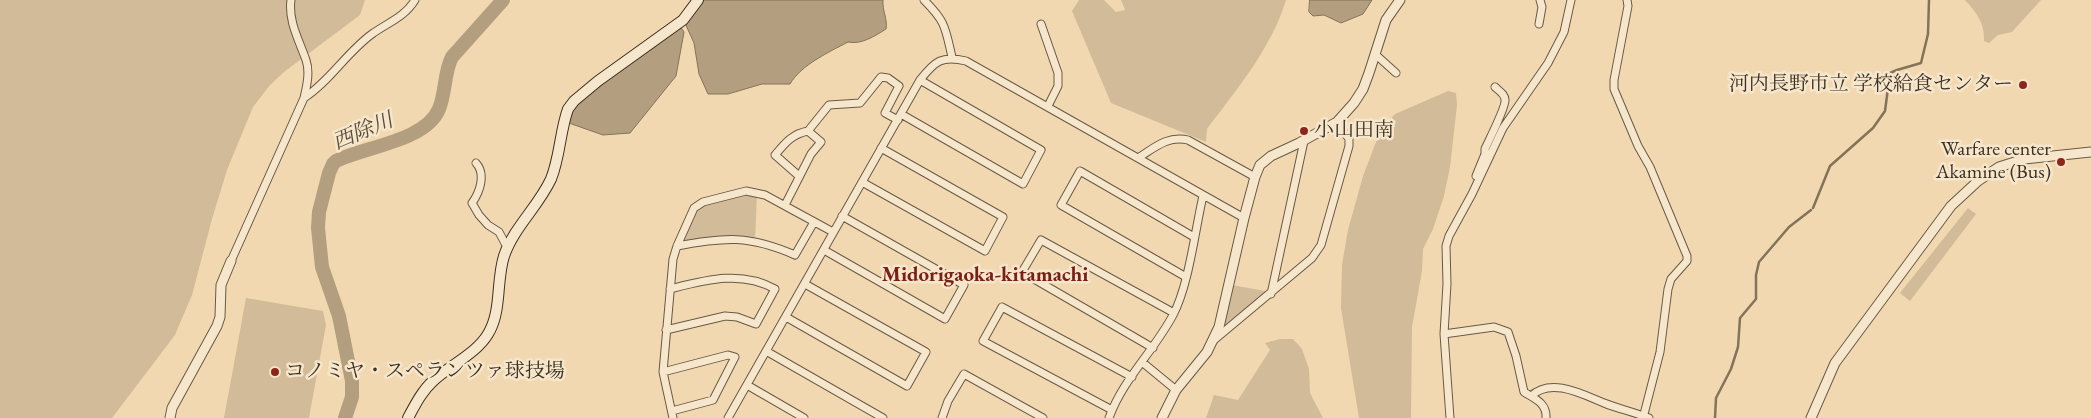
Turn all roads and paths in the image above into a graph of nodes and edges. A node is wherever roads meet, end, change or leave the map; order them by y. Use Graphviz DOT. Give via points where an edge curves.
graph roads {
  1 [pos="291,0"];
  2 [pos="415,0"];
  3 [pos="698,0"];
  4 [pos="924,0"];
  5 [pos="1400,0"];
  6 [pos="1540,0"];
  7 [pos="1571,0"];
  8 [pos="1626,0"];
  9 [pos="1041,24"];
  10 [pos="1539,24"];
  11 [pos="1375,54"];
  12 [pos="952,58"];
  13 [pos="1396,73"];
  14 [pos="920,80"];
  15 [pos="1494,87"];
  16 [pos="304,98"];
  17 [pos="1048,106"];
  18 [pos="899,117"];
  19 [pos="1337,122"];
  20 [pos="808,130"];
  21 [pos="1304,140"];
  22 [pos="881,148"];
  23 [pos="2091,152"];
  24 [pos="1138,158"];
  25 [pos="476,163"];
  26 [pos="799,176"];
  27 [pos="1255,177"];
  28 [pos="862,182"];
  29 [pos="1203,196"];
  30 [pos="1469,200"];
  31 [pos="784,205"];
  32 [pos="842,216"];
  33 [pos="1244,218"];
  34 [pos="814,222"];
  35 [pos="833,232"];
  36 [pos="1194,237"];
  37 [pos="677,246"];
  38 [pos="507,247"];
  39 [pos="824,250"];
  40 [pos="232,260"];
  41 [pos="1186,277"];
  42 [pos="805,284"];
  43 [pos="670,289"];
  44 [pos="1271,294"];
  45 [pos="1174,313"];
  46 [pos="786,317"];
  47 [pos="666,330"];
  48 [pos="1444,334"];
  49 [pos="1213,341"];
  50 [pos="1153,348"];
  51 [pos="766,351"];
  52 [pos="1142,362"];
  53 [pos="663,372"];
  54 [pos="1132,377"];
  55 [pos="747,385"];
  56 [pos="1176,390"];
  57 [pos="1531,396"];
  58 [pos="1112,410"];
  59 [pos="672,414"];
  60 [pos="1645,417"];
  61 [pos="170,418"];
  62 [pos="408,418"];
  63 [pos="728,418"];
  64 [pos="804,418"];
  65 [pos="884,418"];
  66 [pos="942,418"];
  67 [pos="1043,418"];
  68 [pos="1109,418"];
  69 [pos="1162,418"];
  70 [pos="1450,418"];
  71 [pos="1546,418"];
  72 [pos="1811,418"];
  1 -- 16 [label="street" via="289,12 308,74"];
  2 -- 16 [label="street" via="398,18 350,53"];
  3 -- 38 [label="main road" via="683,20 598,80 574,101 565,118 552,177"];
  4 -- 12 [label="street" via="944,25"];
  5 -- 11 [label="street" via="1386,20"];
  6 -- 10 [label="street"];
  7 -- 30 [label="street" via="1564,32 1548,63 1503,128"];
  8 -- 60 [label="street" via="1628,6 1614,89 1688,262 1671,279 1668,289 1660,352"];
  9 -- 17 [label="street" via="1058,73 1058,86"];
  11 -- 13 [label="street"];
  11 -- 19 [label="street" via="1363,89"];
  12 -- 14 [label="street" via="933,64"];
  12 -- 17 [label="street" via="966,61"];
  14 -- 18 [label="street"];
  14 -- 18 [label="street" via="1041,150 1023,184"];
  15 -- 30 [label="street" via="1503,94 1504,109 1485,149"];
  16 -- 40 [label="street"];
  17 -- 24 [label="street"];
  18 -- 20 [label="street" via="885,113 899,86 881,77 860,103 829,106"];
  18 -- 22 [label="street"];
  19 -- 21 [label="street"];
  19 -- 44 [label="street" via="1350,146 1321,245 1302,269"];
  20 -- 26 [label="street" via="822,142"];
  20 -- 26 [label="street" via="787,140 774,156"];
  21 -- 27 [label="street" via="1271,156 1260,165"];
  21 -- 44 [label="street"];
  22 -- 28 [label="street"];
  22 -- 28 [label="street" via="1003,217 985,251"];
  23 -- 72 [label="street" via="2024,159 1999,167 1978,181 1958,200 1835,363"];
  24 -- 27 [label="street" via="1164,141 1180,138"];
  24 -- 29 [label="street"];
  25 -- 38 [label="street" via="481,174 478,194 472,203 488,225 499,232"];
  26 -- 31 [label="street"];
  27 -- 33 [label="street"];
  28 -- 32 [label="street"];
  29 -- 33 [label="street"];
  29 -- 36 [label="street"];
  30 -- 48 [label="street" via="1446,246"];
  31 -- 34 [label="street"];
  31 -- 37 [label="street" via="765,195 746,192 703,202 694,208"];
  32 -- 35 [label="street"];
  32 -- 39 [label="street" via="964,285 945,319"];
  33 -- 49 [label="street" via="1224,309"];
  34 -- 35 [label="street"];
  34 -- 37 [label="street" via="795,255 761,242 735,238"];
  35 -- 39 [label="street"];
  36 -- 41 [label="street"];
  36 -- 41 [label="street" via="1080,171 1061,205"];
  37 -- 43 [label="street"];
  38 -- 62 [label="main road" via="488,334 434,379"];
  39 -- 42 [label="street"];
  40 -- 61 [label="street" via="221,285 217,326 172,408"];
  41 -- 45 [label="street"];
  42 -- 46 [label="street"];
  42 -- 46 [label="street" via="926,352 907,386"];
  43 -- 47 [label="street"];
  43 -- 47 [label="street" via="715,278 756,281 775,289 756,324 737,316 725,316"];
  44 -- 49 [label="street"];
  45 -- 50 [label="street"];
  45 -- 50 [label="street" via="1041,240 1022,272"];
  46 -- 51 [label="street"];
  47 -- 53 [label="street"];
  48 -- 57 [label="street" via="1494,327 1508,332 1524,392"];
  48 -- 70 [label="street"];
  49 -- 56 [label="street"];
  50 -- 52 [label="street"];
  51 -- 55 [label="street"];
  51 -- 65 [label="street"];
  52 -- 54 [label="street"];
  52 -- 56 [label="street"];
  53 -- 59 [label="street"];
  53 -- 59 [label="street" via="728,355 735,357 713,400"];
  54 -- 58 [label="street"];
  54 -- 58 [label="street" via="1002,307 983,341"];
  55 -- 63 [label="street"];
  55 -- 64 [label="street"];
  56 -- 69 [label="street"];
  57 -- 60 [label="street" via="1538,390 1580,392"];
  57 -- 71 [label="street" via="1546,408"];
  58 -- 68 [label="street"];
  66 -- 67 [label="street" via="964,374"];
}
